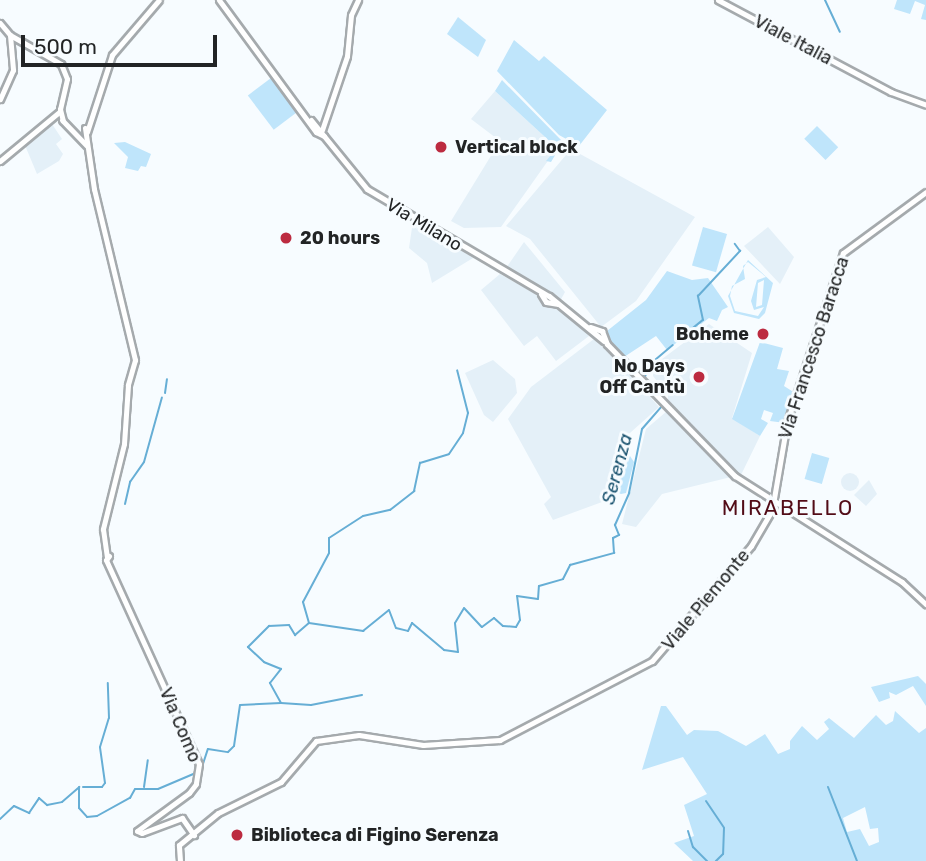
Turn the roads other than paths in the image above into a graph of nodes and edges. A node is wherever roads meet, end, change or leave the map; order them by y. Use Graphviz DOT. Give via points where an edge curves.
graph roads {
  1 [pos="159,0"];
  2 [pos="219,0"];
  3 [pos="358,0"];
  4 [pos="718,0"];
  5 [pos="0,23"];
  6 [pos="11,37"];
  7 [pos="0,99"];
  8 [pos="926,104"];
  9 [pos="61,109"];
  10 [pos="55,120"];
  11 [pos="63,121"];
  12 [pos="321,129"];
  13 [pos="84,131"];
  14 [pos="0,161"];
  15 [pos="926,192"];
  16 [pos="774,503"];
  17 [pos="926,604"];
  18 [pos="194,835"];
  19 [pos="180,861"];
  1 -- 13 [label="street" via="112,55"];
  2 -- 12 [label="street, Via Milano"];
  3 -- 12 [label="street" via="351,15 346,56"];
  4 -- 8 [label="street, Viale Italia" via="891,92"];
  5 -- 6 [label="street"];
  6 -- 7 [label="street" via="12,75"];
  6 -- 9 [label="street" via="59,61 67,79"];
  9 -- 10 [label="street"];
  9 -- 11 [label="street"];
  10 -- 11 [label="street"];
  10 -- 14 [label="street"];
  11 -- 13 [label="street"];
  12 -- 16 [label="street, Via Milano" via="369,191 596,332 735,476"];
  13 -- 18 [label="street, Via Como" via="106,247 135,360 104,544 198,764 196,784 189,793 137,831 182,818"];
  15 -- 16 [label="street, Via Francesco Baracca" via="843,253 787,422"];
  16 -- 17 [label="street, Via Milano" via="902,582"];
  16 -- 18 [label="street, Viale Piemonte" via="751,546 656,658 628,677 500,740 423,745 359,736 316,741 281,782 218,813"];
  18 -- 19 [label="street" via="178,846"];
}
